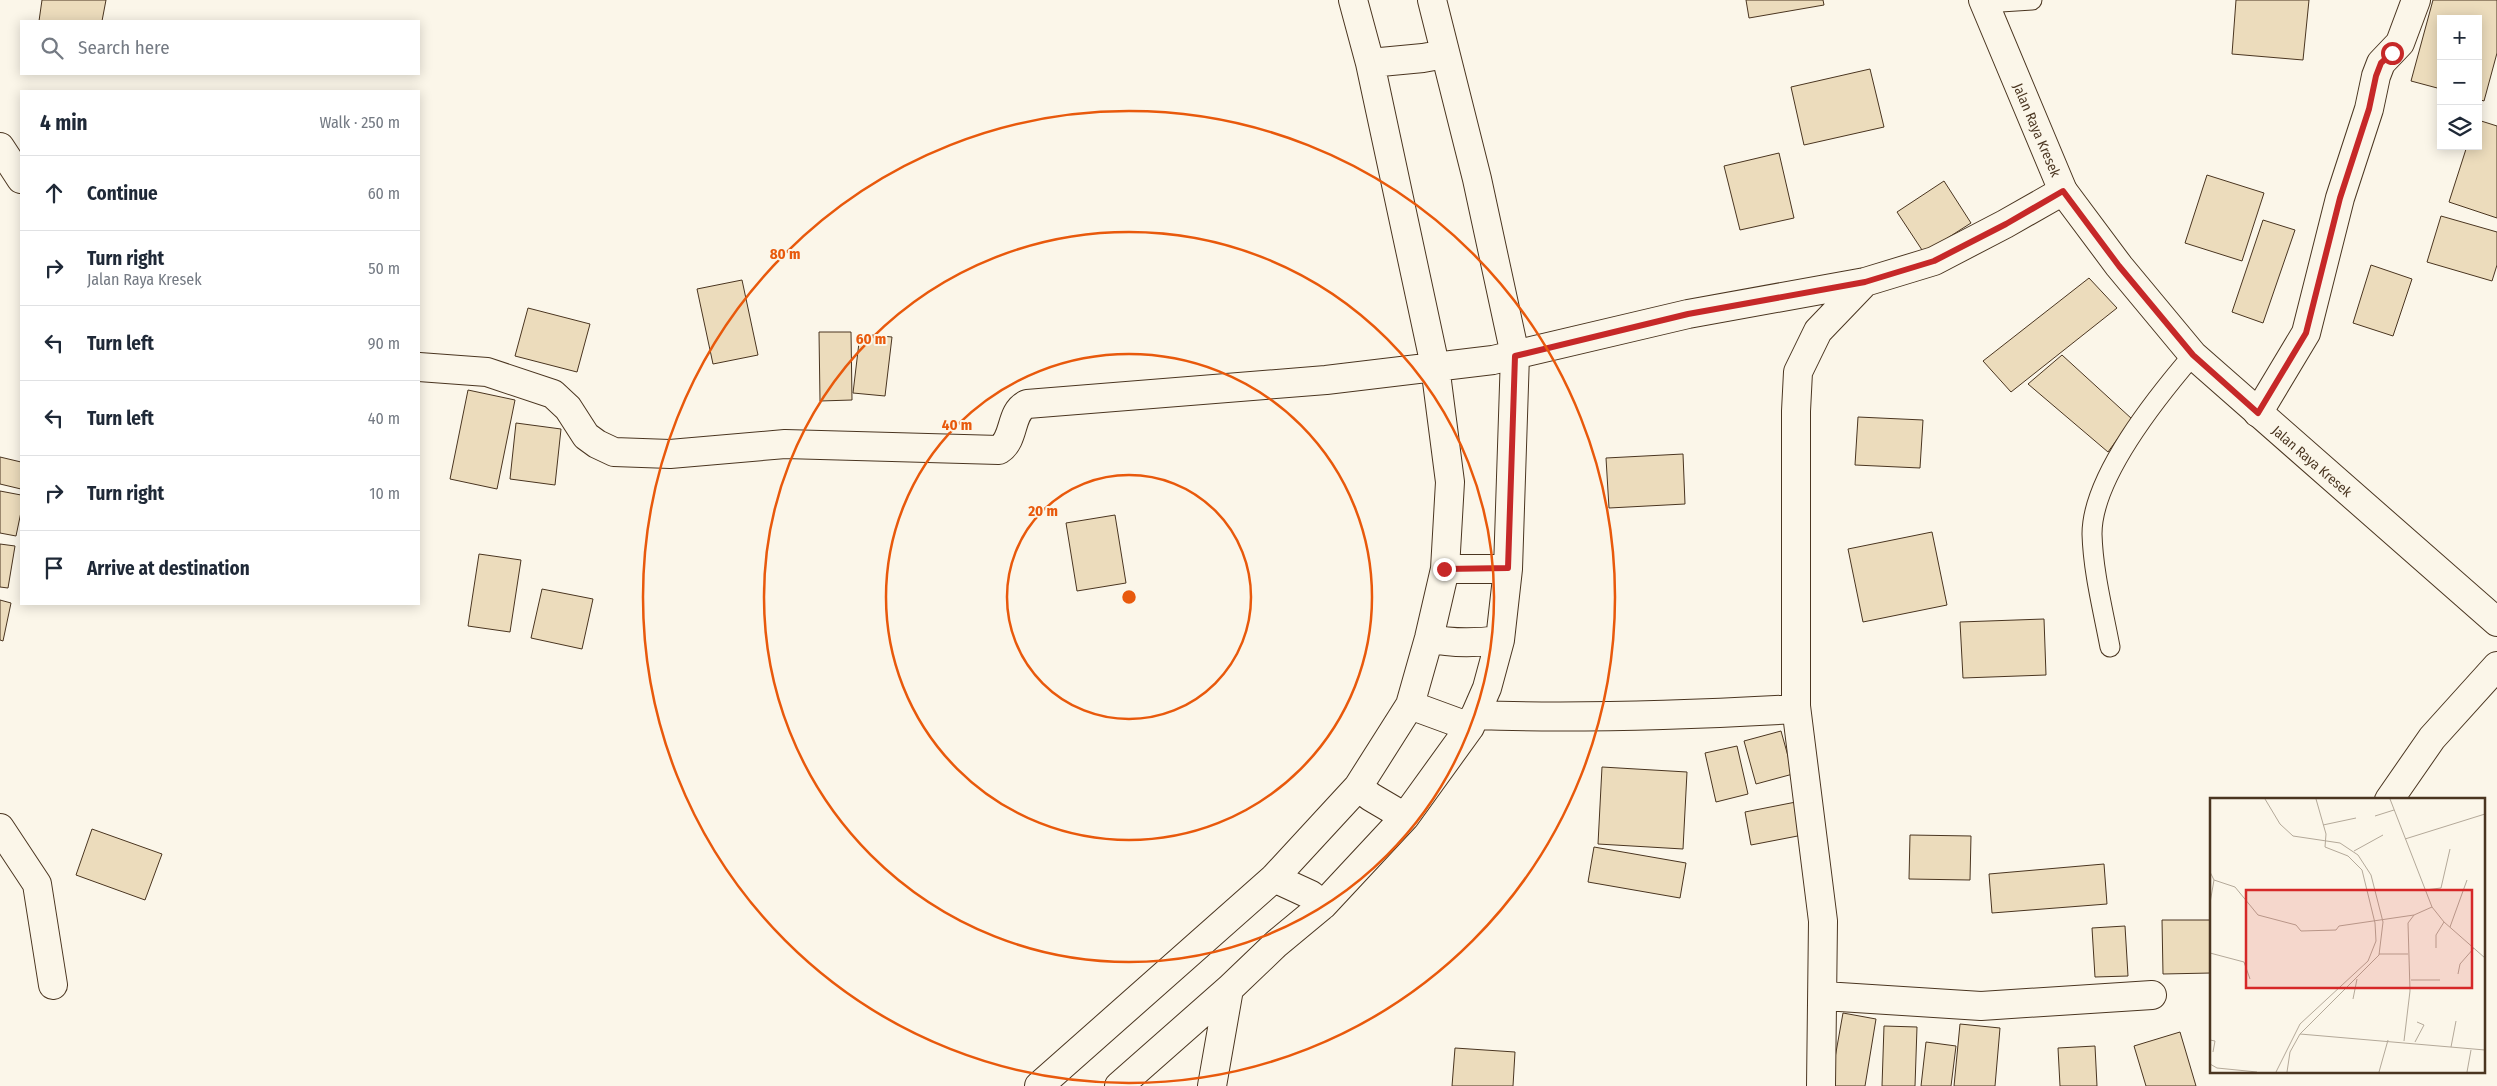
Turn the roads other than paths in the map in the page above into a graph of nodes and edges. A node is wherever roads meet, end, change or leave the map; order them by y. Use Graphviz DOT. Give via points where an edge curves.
graph roads {
  1 [pos="1353,0"];
  2 [pos="1432,0"];
  3 [pos="2032,0"];
  4 [pos="2416,0"];
  5 [pos="1984,2"];
  6 [pos="1434,56"];
  7 [pos="1379,63"];
  8 [pos="0,147"];
  9 [pos="20,177"];
  10 [pos="2063,191"];
  11 [pos="1865,282"];
  12 [pos="2193,355"];
  13 [pos="1504,358"];
  14 [pos="1440,365"];
  15 [pos="420,367"];
  16 [pos="2258,413"];
  17 [pos="1500,568"];
  18 [pos="1451,569"];
  19 [pos="2497,622"];
  20 [pos="1435,640"];
  21 [pos="1491,641"];
  22 [pos="2110,646"];
  23 [pos="2497,666"];
  24 [pos="1415,707"];
  25 [pos="1796,709"];
  26 [pos="1467,721"];
  27 [pos="1364,792"];
  28 [pos="2390,798"];
  29 [pos="1400,814"];
  30 [pos="0,828"];
  31 [pos="1299,890"];
  32 [pos="54,985"];
  33 [pos="1229,989"];
  34 [pos="2152,995"];
  35 [pos="1824,996"];
  36 [pos="1039,1086"];
  37 [pos="1119,1086"];
  38 [pos="1212,1086"];
  39 [pos="1821,1086"];
  1 -- 7 [label="street"];
  2 -- 6 [label="street"];
  3 -- 5 [label="lane"];
  4 -- 16 [label="street" via="2400,43 2381,63 2376,76 2369,109 2340,198 2306,333"];
  5 -- 10 [label="street, Jalan Raya Kresek"];
  6 -- 7 [label="street"];
  6 -- 13 [label="street" via="1477,179"];
  7 -- 14 [label="street"];
  8 -- 9 [label="street"];
  10 -- 11 [label="street" via="1934,261"];
  10 -- 12 [label="street, Jalan Raya Kresek" via="2119,266"];
  11 -- 13 [label="street" via="1688,314"];
  11 -- 25 [label="street" via="1818,331 1798,372"];
  12 -- 16 [label="street, Jalan Raya Kresek"];
  12 -- 22 [label="lane" via="2158,395 2116,463 2099,498 2092,533"];
  13 -- 14 [label="street"];
  13 -- 17 [label="street"];
  14 -- 15 [label="street" via="1326,380 1028,404 1021,407 1009,441 999,450 785,444 670,454 614,452 597,444 586,436 568,408 553,394 487,372"];
  14 -- 18 [label="street" via="1450,482"];
  16 -- 19 [label="street, Jalan Raya Kresek"];
  17 -- 18 [label="street"];
  17 -- 21 [label="street"];
  18 -- 20 [label="street"];
  20 -- 21 [label="street"];
  20 -- 24 [label="street"];
  21 -- 26 [label="street" via="1487,688"];
  23 -- 28 [label="street" via="2432,738"];
  24 -- 26 [label="street"];
  24 -- 27 [label="street"];
  25 -- 26 [label="street" via="1659,717"];
  25 -- 35 [label="street" via="1823,921"];
  26 -- 29 [label="street"];
  27 -- 29 [label="street"];
  27 -- 31 [label="street"];
  29 -- 31 [label="street"];
  30 -- 32 [label="street" via="37,884"];
  31 -- 33 [label="street" via="1276,944"];
  31 -- 36 [label="street"];
  33 -- 37 [label="street"];
  33 -- 38 [label="street"];
  34 -- 35 [label="street" via="1981,1006"];
  35 -- 39 [label="street"];
}
